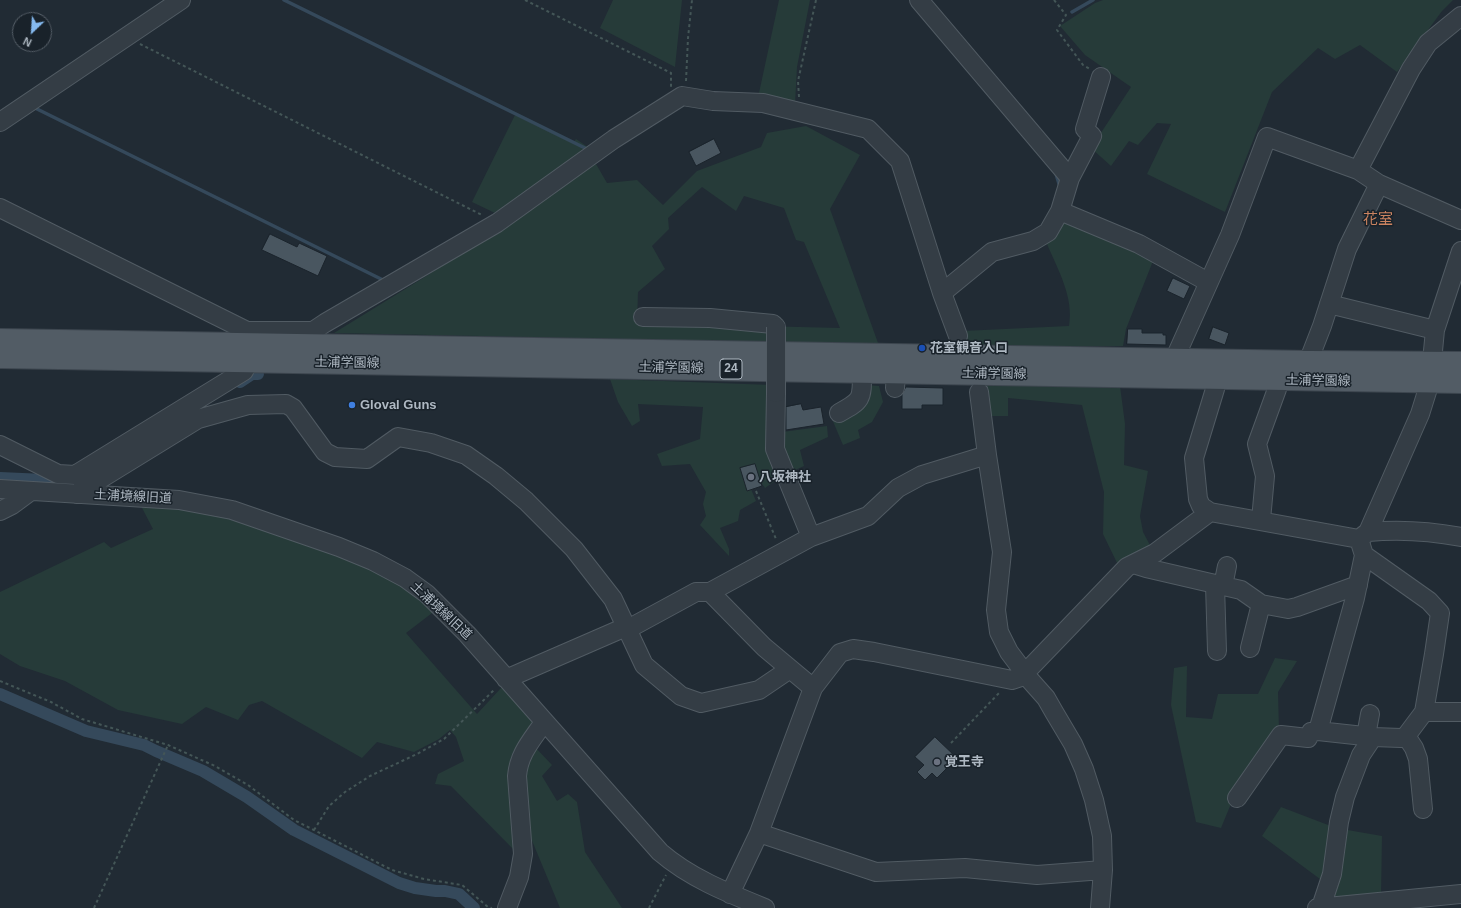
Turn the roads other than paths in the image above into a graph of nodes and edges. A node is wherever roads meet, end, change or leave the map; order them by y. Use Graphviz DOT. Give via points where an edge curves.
graph roads {
  1 [pos="181,0"];
  2 [pos="919,0"];
  3 [pos="1461,16"];
  4 [pos="1101,76"];
  5 [pos="0,122"];
  6 [pos="1358,170"];
  7 [pos="1070,178"];
  8 [pos="1379,184"];
  9 [pos="0,208"];
  10 [pos="1060,211"];
  11 [pos="1461,220"];
  12 [pos="1461,252"];
  13 [pos="1208,282"];
  14 [pos="942,293"];
  15 [pos="1329,304"];
  16 [pos="643,317"];
  17 [pos="1435,330"];
  18 [pos="958,336"];
  19 [pos="0,340"];
  20 [pos="248,346"];
  21 [pos="310,346"];
  22 [pos="0,357"];
  23 [pos="1174,360"];
  24 [pos="1308,362"];
  25 [pos="1461,363"];
  26 [pos="862,371"];
  27 [pos="896,372"];
  28 [pos="1430,373"];
  29 [pos="1216,378"];
  30 [pos="1277,380"];
  31 [pos="1461,382"];
  32 [pos="979,392"];
  33 [pos="194,411"];
  34 [pos="839,413"];
  35 [pos="0,445"];
  36 [pos="987,454"];
  37 [pos="0,489"];
  38 [pos="31,491"];
  39 [pos="76,494"];
  40 [pos="0,511"];
  41 [pos="1210,512"];
  42 [pos="1261,520"];
  43 [pos="1461,537"];
  44 [pos="811,538"];
  45 [pos="1364,542"];
  46 [pos="1133,564"];
  47 [pos="1227,566"];
  48 [pos="1358,584"];
  49 [pos="1219,585"];
  50 [pos="710,592"];
  51 [pos="1262,604"];
  52 [pos="628,629"];
  53 [pos="1250,648"];
  54 [pos="1217,651"];
  55 [pos="790,669"];
  56 [pos="1019,677"];
  57 [pos="506,679"];
  58 [pos="813,688"];
  59 [pos="1424,712"];
  60 [pos="1461,712"];
  61 [pos="1370,714"];
  62 [pos="544,722"];
  63 [pos="1318,731"];
  64 [pos="1406,736"];
  65 [pos="1370,737"];
  66 [pos="1237,798"];
  67 [pos="1424,809"];
  68 [pos="759,833"];
  69 [pos="1103,870"];
  70 [pos="730,894"];
  71 [pos="1461,894"];
  72 [pos="507,908"];
  73 [pos="764,908"];
  74 [pos="1100,908"];
  75 [pos="1317,908"];
  76 [pos="1321,908"];
  1 -- 5 [label="street"];
  2 -- 7 [label="street"];
  3 -- 6 [label="street" via="1428,43 1411,69"];
  4 -- 7 [label="street" via="1085,129 1092,136"];
  6 -- 8 [label="street"];
  6 -- 13 [label="street" via="1267,137 1230,235"];
  7 -- 10 [label="street"];
  8 -- 11 [label="street"];
  8 -- 15 [label="street" via="1347,249"];
  9 -- 20 [label="street"];
  10 -- 13 [label="street" via="1139,244"];
  10 -- 14 [label="street" via="1048,232 1033,241 992,252"];
  12 -- 17 [label="street"];
  13 -- 23 [label="street"];
  14 -- 18 [label="street"];
  14 -- 21 [label="street" via="900,161 868,129 763,103 713,101 684,96 614,139 497,223 332,319"];
  15 -- 17 [label="street"];
  15 -- 24 [label="street"];
  16 -- 44 [label="street, bridge" via="710,318 773,324 776,327 775,449"];
  17 -- 28 [label="street"];
  19 -- 20 [label="main road, 土浦学園線 / 24"];
  20 -- 21 [label="main road, 土浦学園線 / 24"];
  20 -- 21 [label="street"];
  20 -- 22 [label="main road, 土浦学園線 / 24"];
  20 -- 33 [label="street" via="244,371"];
  21 -- 26 [label="main road, 土浦学園線 / 24"];
  21 -- 27 [label="main road, 土浦学園線 / 24"];
  23 -- 24 [label="main road, 土浦学園線 / 24"];
  23 -- 27 [label="main road, 土浦学園線 / 24"];
  24 -- 28 [label="main road, 土浦学園線 / 24"];
  25 -- 28 [label="main road, 土浦学園線 / 24"];
  26 -- 27 [label="main road, 土浦学園線 / 24"];
  26 -- 34 [label="street" via="861,393 856,404"];
  27 -- 29 [label="main road, 土浦学園線 / 24"];
  28 -- 30 [label="main road, 土浦学園線 / 24"];
  28 -- 31 [label="main road, 土浦学園線 / 24"];
  28 -- 45 [label="street" via="1420,414"];
  29 -- 30 [label="main road, 土浦学園線 / 24"];
  29 -- 41 [label="street" via="1194,458 1198,499 1201,506"];
  30 -- 42 [label="street" via="1277,389 1257,444 1265,476"];
  32 -- 36 [label="street"];
  33 -- 35 [label="street" via="75,475 58,474"];
  33 -- 39 [label="street"];
  33 -- 52 [label="street" via="286,404 293,408 325,452 335,457 367,459 398,437 431,443 466,455 526,501 568,544 613,599"];
  36 -- 44 [label="street" via="922,475 898,488 868,516"];
  36 -- 56 [label="street" via="1002,552 996,610 999,632"];
  37 -- 38 [label="street, 土浦境線旧道"];
  38 -- 39 [label="street, 土浦境線旧道"];
  38 -- 40 [label="street"];
  39 -- 57 [label="street, 土浦境線旧道" via="179,500 232,510 353,553 405,578 428,594"];
  41 -- 42 [label="street"];
  41 -- 46 [label="street" via="1155,553"];
  42 -- 45 [label="street"];
  43 -- 45 [label="street" via="1432,532 1383,530"];
  44 -- 50 [label="street"];
  45 -- 48 [label="street"];
  45 -- 59 [label="street" via="1440,613"];
  46 -- 49 [label="street"];
  46 -- 56 [label="street" via="1127,567"];
  47 -- 49 [label="street"];
  48 -- 51 [label="street" via="1288,609"];
  48 -- 63 [label="street"];
  49 -- 51 [label="street" via="1241,590"];
  49 -- 54 [label="street"];
  50 -- 52 [label="street" via="696,592"];
  50 -- 55 [label="street" via="764,647"];
  51 -- 53 [label="street"];
  52 -- 55 [label="street" via="644,665 681,696 701,703 759,690"];
  52 -- 57 [label="street" via="621,629"];
  55 -- 58 [label="street"];
  56 -- 58 [label="street" via="853,649 840,652"];
  56 -- 69 [label="street" via="1030,680 1046,698 1073,744 1084,769 1099,818"];
  57 -- 62 [label="street, 土浦境線旧道"];
  58 -- 68 [label="street"];
  59 -- 60 [label="street"];
  59 -- 64 [label="street"];
  61 -- 65 [label="street"];
  62 -- 70 [label="street, 土浦境線旧道" via="648,840 672,863"];
  62 -- 72 [label="street" via="518,764 523,854 520,878"];
  63 -- 65 [label="street"];
  63 -- 66 [label="street" via="1311,732 1308,738 1281,735"];
  64 -- 65 [label="street"];
  64 -- 67 [label="street" via="1418,759"];
  65 -- 76 [label="street" via="1345,797 1332,874"];
  68 -- 69 [label="street" via="876,872 965,868 1037,876"];
  68 -- 70 [label="street"];
  69 -- 74 [label="street"];
  70 -- 73 [label="street, 土浦境線旧道"];
  71 -- 76 [label="street"];
  75 -- 76 [label="street"];
}
